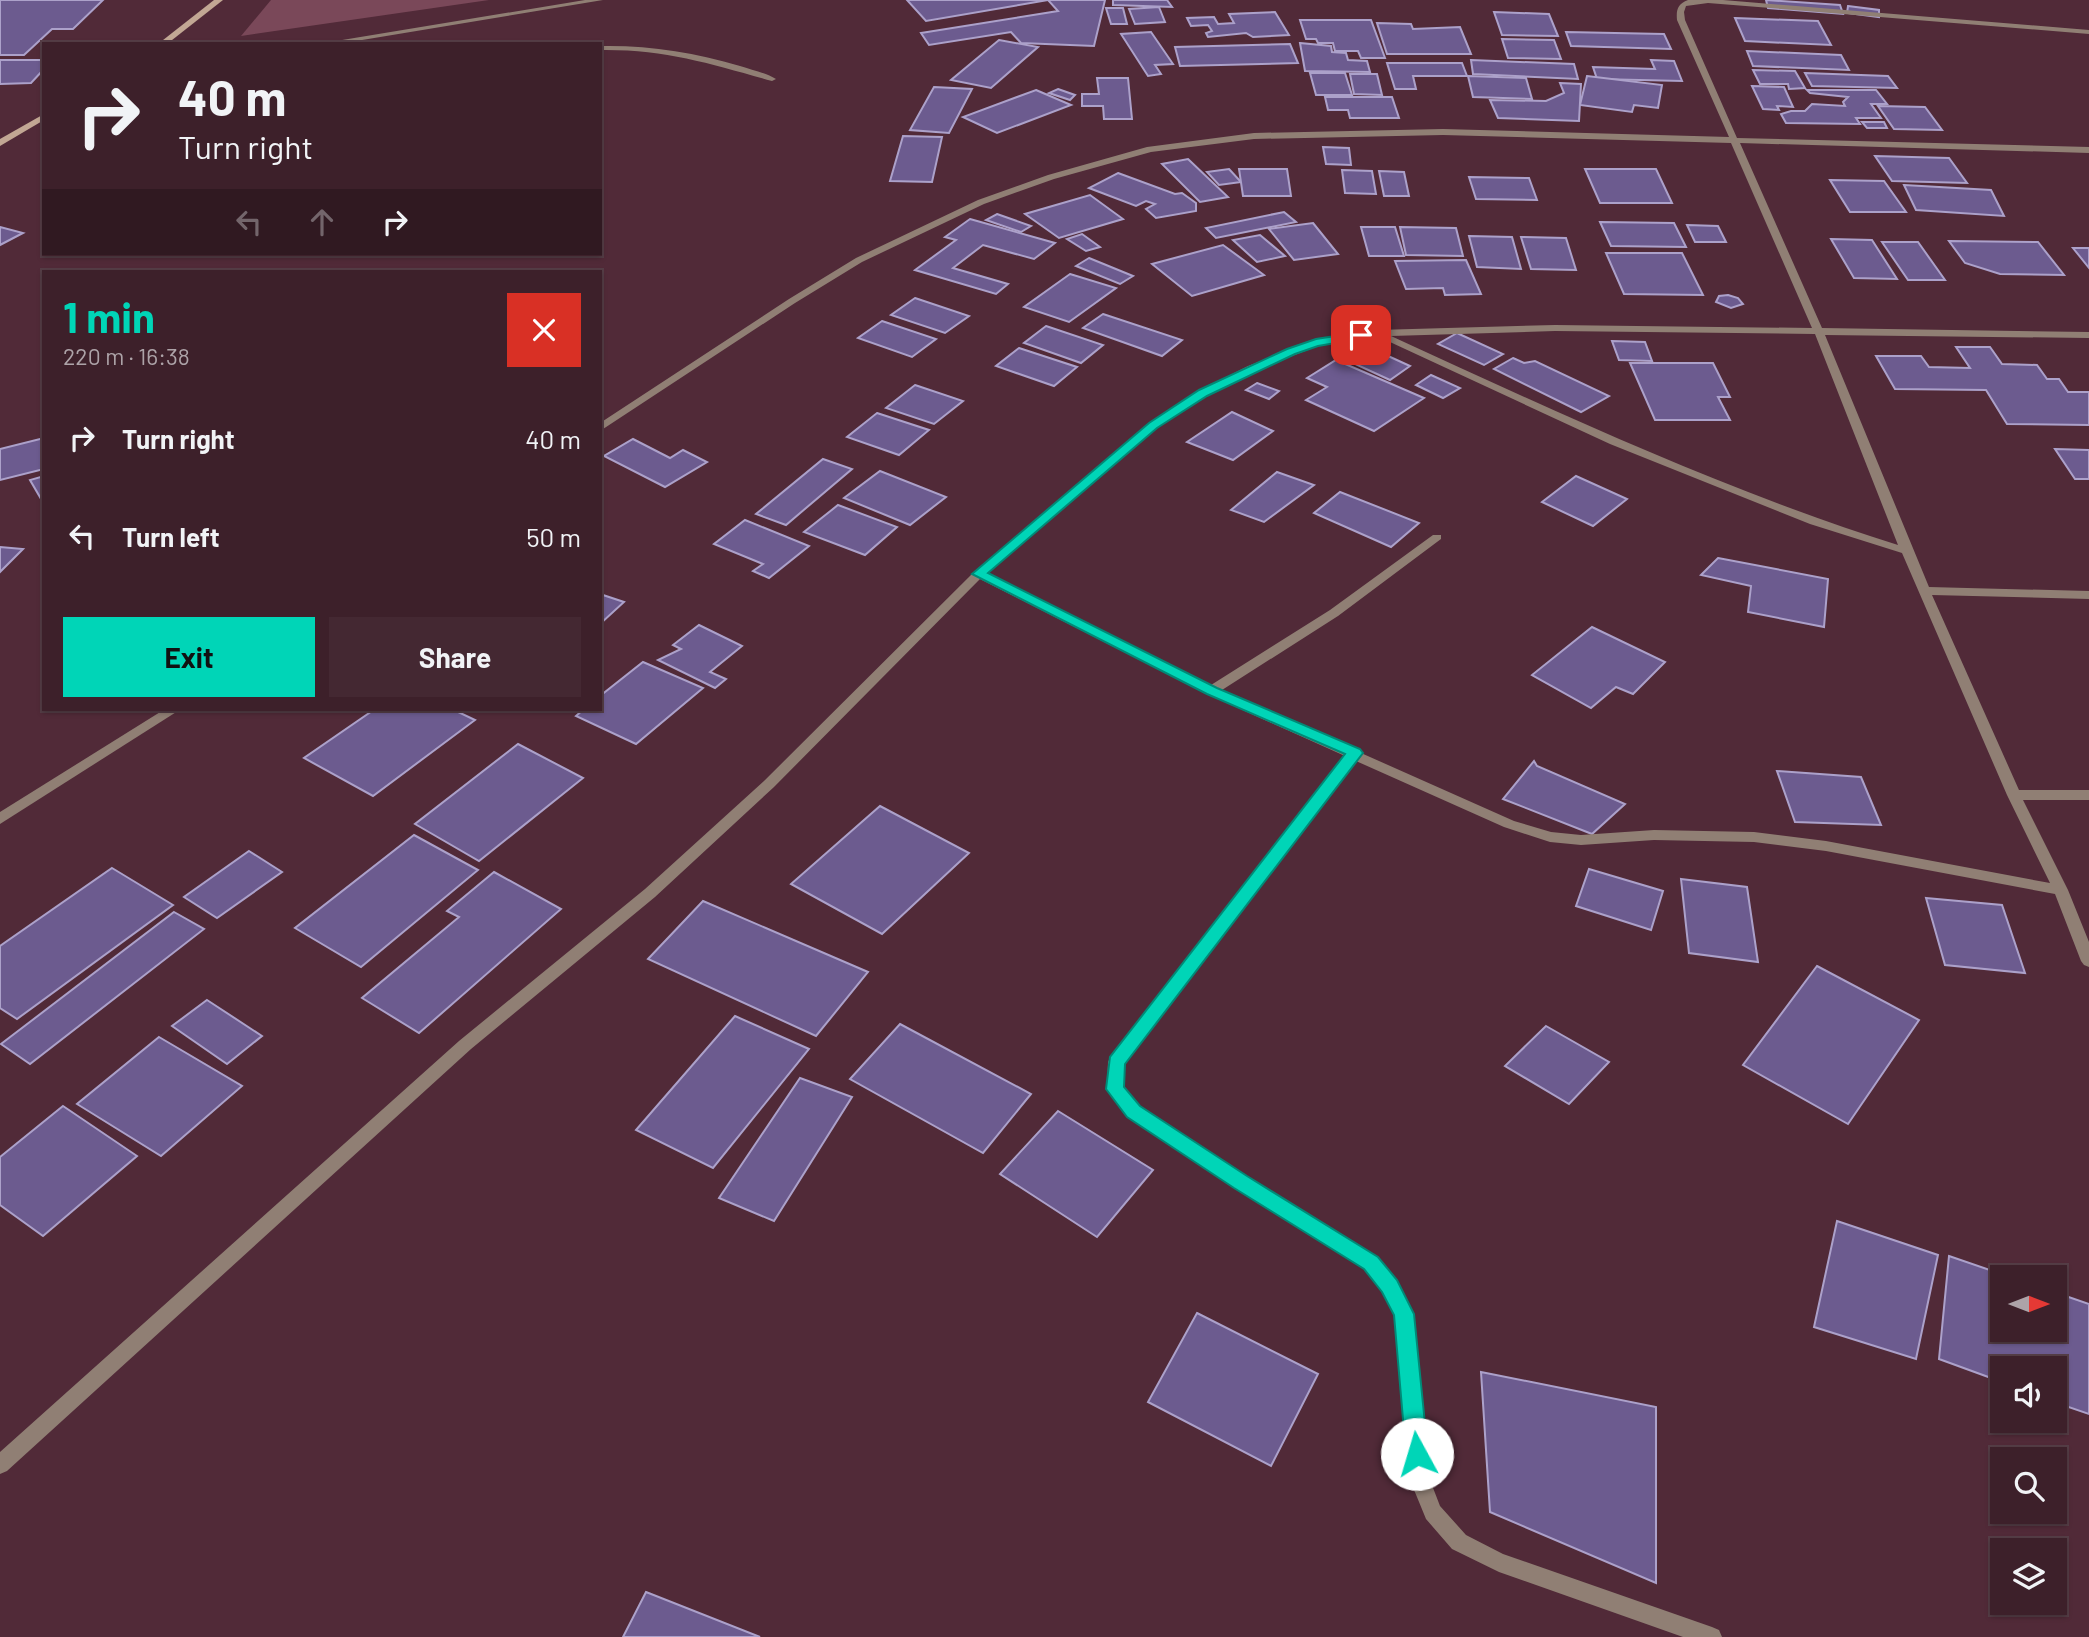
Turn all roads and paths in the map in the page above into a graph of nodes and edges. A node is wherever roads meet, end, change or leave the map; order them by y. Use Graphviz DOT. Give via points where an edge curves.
graph roads {
  1 [pos="219,0"];
  2 [pos="599,0"];
  3 [pos="2089,32"];
  4 [pos="165,42"];
  5 [pos="335,42"];
  6 [pos="602,48"];
  7 [pos="772,79"];
  8 [pos="42,117"];
  9 [pos="1734,140"];
  10 [pos="0,143"];
  11 [pos="2089,150"];
  12 [pos="1818,330"];
  13 [pos="1377,333"];
  14 [pos="2089,335"];
  15 [pos="602,427"];
  16 [pos="1437,537"];
  17 [pos="1907,551"];
  18 [pos="979,574"];
  19 [pos="1925,591"];
  20 [pos="2089,595"];
  21 [pos="1212,691"];
  22 [pos="171,711"];
  23 [pos="1355,753"];
  24 [pos="2014,795"];
  25 [pos="2089,795"];
  26 [pos="0,819"];
  27 [pos="2061,890"];
  28 [pos="2089,961"];
  29 [pos="0,1465"];
  30 [pos="1712,1637"];
  1 -- 4 [label="street"];
  2 -- 5 [label="street"];
  3 -- 9 [label="street" via="1691,2 1683,5 1681,20"];
  6 -- 7 [label="street" via="657,48 696,55"];
  8 -- 10 [label="street"];
  9 -- 11 [label="street"];
  9 -- 12 [label="street"];
  9 -- 15 [label="street" via="1348,132 1254,136 1150,149 981,202 859,260"];
  12 -- 13 [label="street" via="1555,328"];
  12 -- 14 [label="street"];
  12 -- 17 [label="street"];
  13 -- 17 [label="street" via="1614,442 1814,522"];
  13 -- 18 [label="street" via="1316,343 1203,393 1153,426"];
  16 -- 21 [label="street" via="1334,613"];
  17 -- 19 [label="street"];
  18 -- 21 [label="street"];
  18 -- 29 [label="street" via="769,783 650,893 466,1045"];
  19 -- 20 [label="street"];
  19 -- 24 [label="street"];
  21 -- 23 [label="street"];
  22 -- 26 [label="street"];
  23 -- 27 [label="street" via="1509,824 1550,837 1754,837"];
  23 -- 30 [label="street" via="1116,1062 1115,1089 1134,1111 1371,1263 1390,1286 1404,1314 1420,1480 1433,1512 1459,1542 1499,1562"];
  24 -- 25 [label="street"];
  24 -- 27 [label="street"];
  27 -- 28 [label="street"];
}
